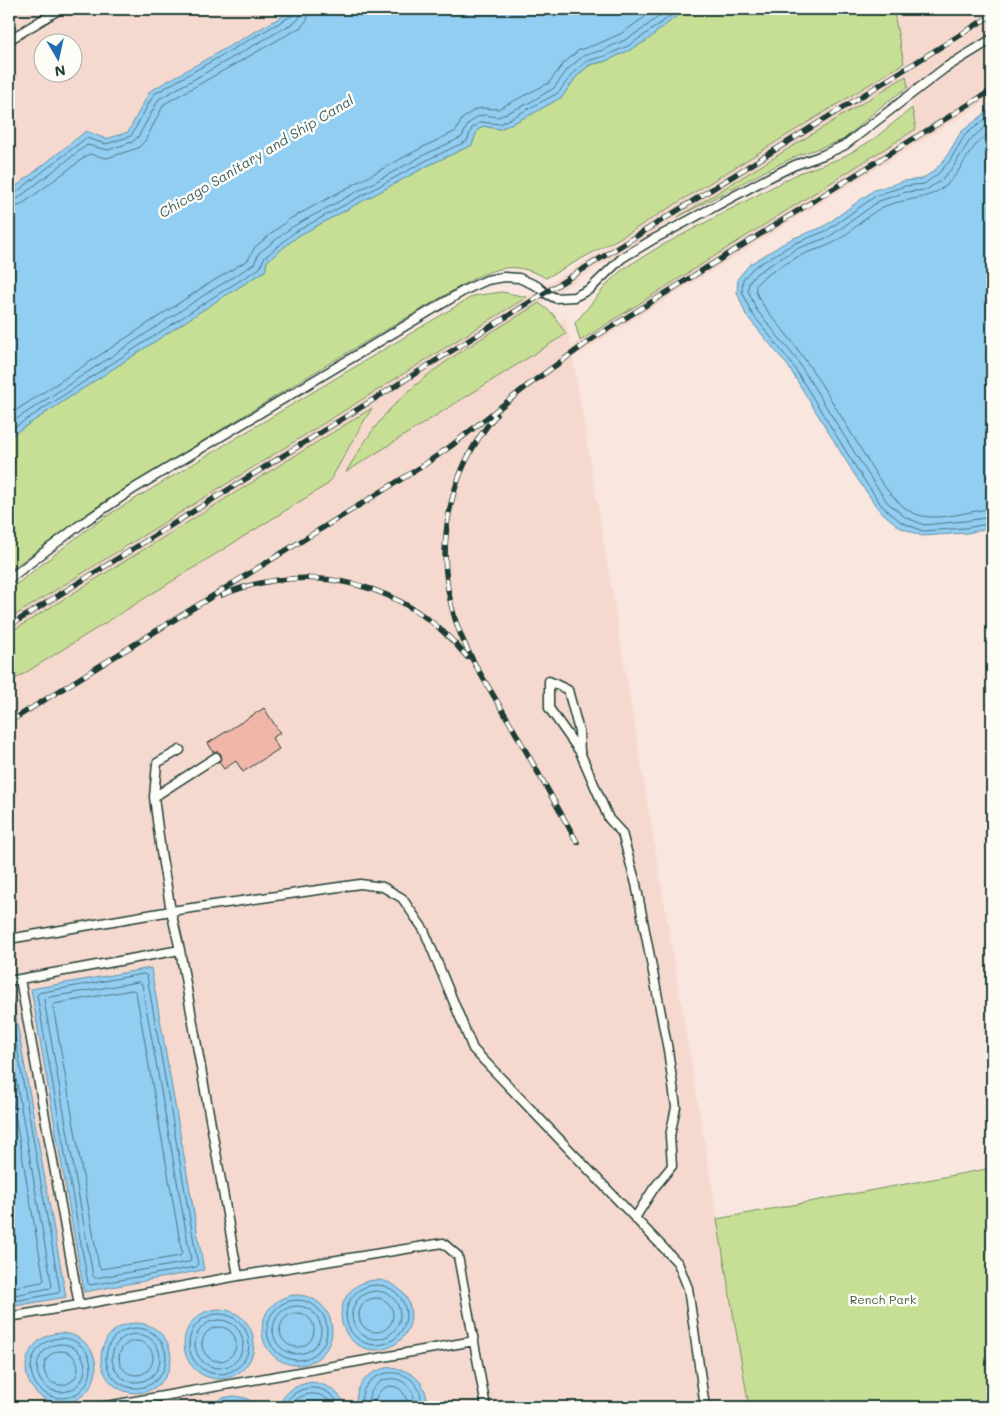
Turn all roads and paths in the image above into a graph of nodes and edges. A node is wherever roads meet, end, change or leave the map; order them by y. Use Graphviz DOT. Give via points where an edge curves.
graph roads {
  1 [pos="60,9"];
  2 [pos="992,39"];
  3 [pos="9,40"];
  4 [pos="9,580"];
  5 [pos="180,750"];
  6 [pos="580,752"];
  7 [pos="216,757"];
  8 [pos="154,797"];
  9 [pos="172,911"];
  10 [pos="9,939"];
  11 [pos="180,950"];
  12 [pos="20,979"];
  13 [pos="9,981"];
  14 [pos="634,1218"];
  15 [pos="238,1276"];
  16 [pos="78,1305"];
  17 [pos="9,1317"];
  18 [pos="474,1341"];
  19 [pos="101,1407"];
  20 [pos="486,1407"];
  21 [pos="705,1407"];
  1 -- 3 [label="lane"];
  2 -- 4 [label="lane" via="945,68 845,145 795,164 652,240 622,258 590,288 574,297 555,298 519,278 504,277 487,280 465,290 135,488 81,524"];
  5 -- 8 [label="lane" via="157,763"];
  6 -- 6 [label="lane" via="579,731 568,690 549,681 549,708"];
  6 -- 14 [label="lane" via="609,819 622,833 636,884 676,1107 670,1136 672,1166"];
  7 -- 8 [label="lane"];
  8 -- 9 [label="lane"];
  9 -- 10 [label="lane"];
  9 -- 11 [label="lane"];
  9 -- 14 [label="lane" via="360,884 383,887 402,898 424,930 473,1049"];
  11 -- 12 [label="lane"];
  11 -- 15 [label="lane"];
  12 -- 13 [label="lane"];
  12 -- 16 [label="lane"];
  14 -- 21 [label="lane" via="678,1263 688,1288"];
  15 -- 16 [label="lane"];
  15 -- 18 [label="lane" via="443,1243 458,1256"];
  16 -- 17 [label="lane"];
  18 -- 19 [label="lane"];
  18 -- 20 [label="lane"];
}
